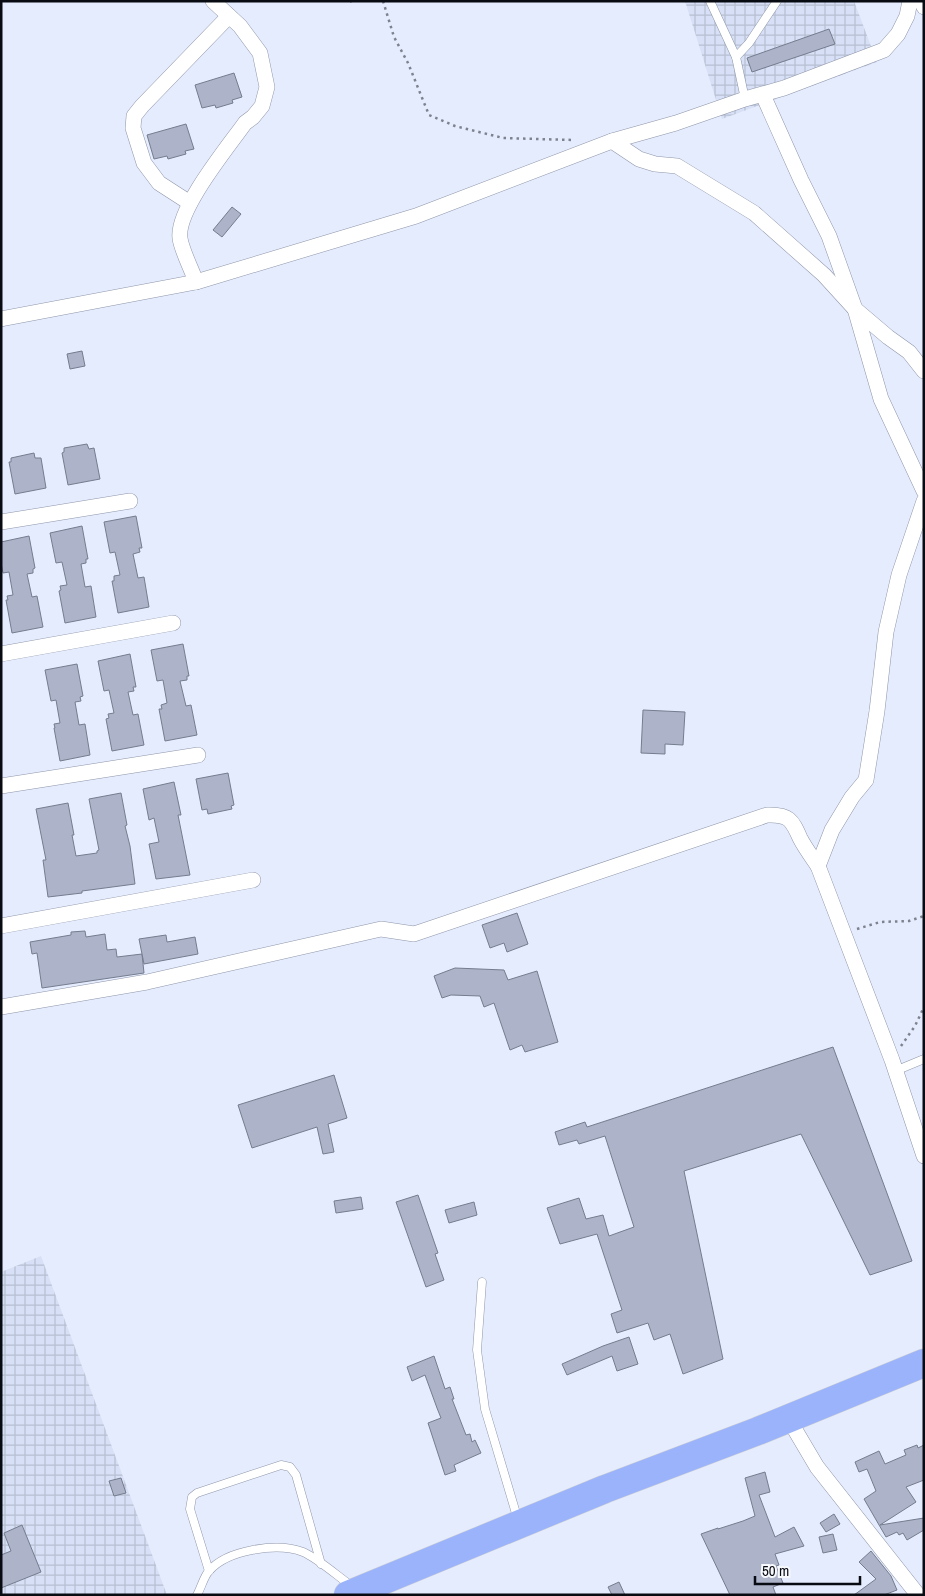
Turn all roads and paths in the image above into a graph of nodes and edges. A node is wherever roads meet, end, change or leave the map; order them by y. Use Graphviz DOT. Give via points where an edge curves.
graph roads {
  1 [pos="213,1"];
  2 [pos="383,1"];
  3 [pos="710,1"];
  4 [pos="777,1"];
  5 [pos="910,1"];
  6 [pos="921,1"];
  7 [pos="924,7"];
  8 [pos="229,16"];
  9 [pos="736,57"];
  10 [pos="763,95"];
  11 [pos="745,99"];
  12 [pos="573,140"];
  13 [pos="612,141"];
  14 [pos="190,203"];
  15 [pos="196,282"];
  16 [pos="855,309"];
  17 [pos="1,319"];
  18 [pos="924,371"];
  19 [pos="924,491"];
  20 [pos="924,500"];
  21 [pos="130,501"];
  22 [pos="1,522"];
  23 [pos="173,623"];
  24 [pos="1,654"];
  25 [pos="198,755"];
  26 [pos="1,786"];
  27 [pos="818,866"];
  28 [pos="253,880"];
  29 [pos="924,916"];
  30 [pos="1,926"];
  31 [pos="844,932"];
  32 [pos="924,1006"];
  33 [pos="1,1007"];
  34 [pos="924,1059"];
  35 [pos="893,1065"];
  36 [pos="924,1156"];
  37 [pos="482,1282"];
  38 [pos="924,1363"];
  39 [pos="788,1418"];
  40 [pos="519,1524"];
  41 [pos="321,1564"];
  42 [pos="209,1571"];
  43 [pos="915,1591"];
  44 [pos="353,1593"];
  45 [pos="197,1595"];
  1 -- 8 [label="street"];
  2 -- 12 [label="path" via="394,38 429,115 455,126 503,138"];
  3 -- 9 [label="lane"];
  4 -- 9 [label="lane"];
  5 -- 10 [label="street" via="898,34 884,50"];
  6 -- 7 [label="street"];
  8 -- 14 [label="street" via="260,53 267,87 262,106 245,123"];
  8 -- 14 [label="street" via="134,116 133,128 144,163 159,183"];
  9 -- 11 [label="lane"];
  10 -- 11 [label="street"];
  10 -- 16 [label="street" via="829,236"];
  11 -- 13 [label="street"];
  13 -- 15 [label="street" via="416,216"];
  13 -- 16 [label="street" via="639,159 677,166 754,214 824,275"];
  14 -- 15 [label="street" via="180,238"];
  15 -- 17 [label="street"];
  16 -- 18 [label="street" via="909,352"];
  16 -- 19 [label="street" via="881,399"];
  20 -- 27 [label="street" via="899,575 886,632 866,780 832,830"];
  21 -- 22 [label="street"];
  23 -- 24 [label="street"];
  25 -- 26 [label="street"];
  27 -- 31 [label="street"];
  27 -- 33 [label="street" via="794,823 780,814 767,815 414,934 381,929 147,982"];
  28 -- 30 [label="street"];
  29 -- 31 [label="path" via="909,921 880,922"];
  31 -- 35 [label="street"];
  32 -- 35 [label="path"];
  34 -- 35 [label="lane"];
  35 -- 36 [label="street"];
  37 -- 40 [label="lane" via="477,1350 485,1409"];
  38 -- 39 [label="highway"];
  39 -- 40 [label="highway"];
  39 -- 43 [label="street" via="817,1467"];
  40 -- 44 [label="highway"];
  41 -- 42 [label="lane" via="303,1552 261,1547 229,1557"];
  41 -- 42 [label="lane" via="296,1475 290,1467 281,1465 197,1493 192,1498 190,1509"];
  41 -- 44 [label="lane"];
  42 -- 45 [label="lane"];
}
